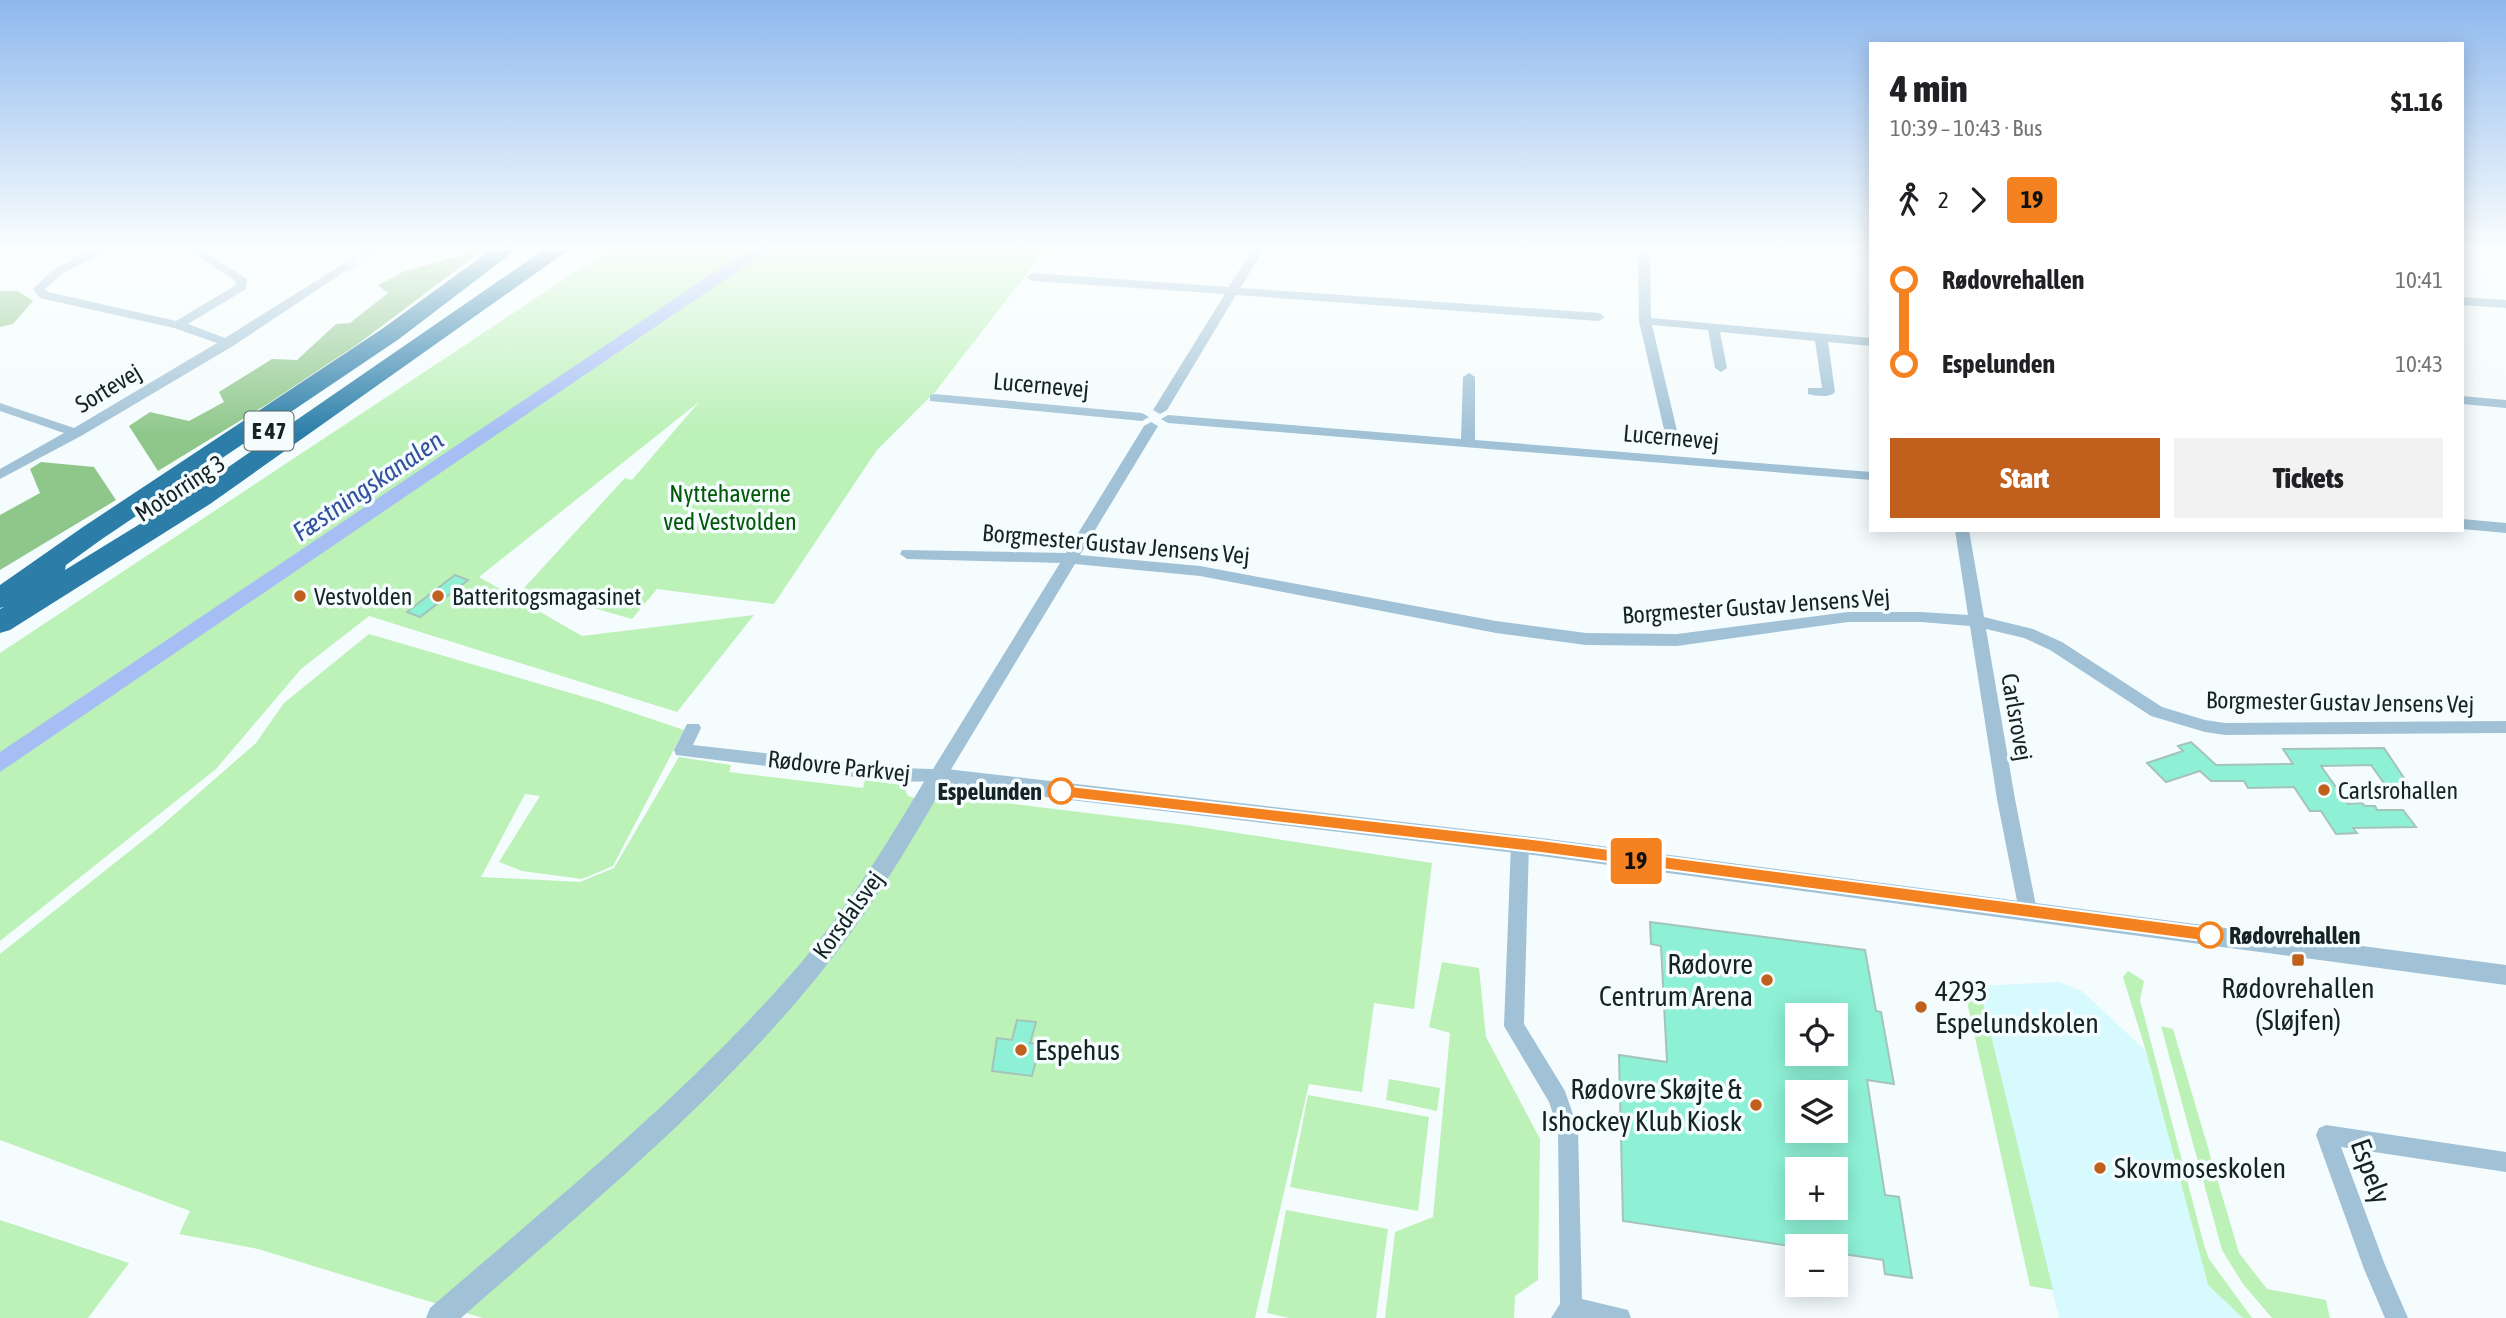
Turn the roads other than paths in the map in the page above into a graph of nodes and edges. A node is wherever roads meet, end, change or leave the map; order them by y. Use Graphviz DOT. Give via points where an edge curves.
graph roads {
  1 [pos="113,311"];
  2 [pos="202,311"];
  3 [pos="279,311"];
  4 [pos="420,311"];
  5 [pos="444,311"];
  6 [pos="472,311"];
  7 [pos="491,311"];
  8 [pos="1221,311"];
  9 [pos="1507,311"];
  10 [pos="1645,311"];
  11 [pos="1599,317"];
  12 [pos="1645,321"];
  13 [pos="178,325"];
  14 [pos="1713,327"];
  15 [pos="1821,337"];
  16 [pos="1869,342"];
  17 [pos="229,343"];
  18 [pos="1721,369"];
  19 [pos="1469,377"];
  20 [pos="1814,391"];
  21 [pos="935,398"];
  22 [pos="2464,400"];
  23 [pos="2506,404"];
  24 [pos="0,407"];
  25 [pos="325,414"];
  26 [pos="1164,415"];
  27 [pos="1147,421"];
  28 [pos="76,433"];
  29 [pos="1671,435"];
  30 [pos="1468,443"];
  31 [pos="0,475"];
  32 [pos="1869,476"];
  33 [pos="2464,524"];
  34 [pos="2506,528"];
  35 [pos="1962,532"];
  36 [pos="907,554"];
  37 [pos="1070,558"];
  38 [pos="0,598"];
  39 [pos="1977,621"];
  40 [pos="0,623"];
  41 [pos="2506,727"];
  42 [pos="693,728"];
  43 [pos="938,776"];
  44 [pos="1520,845"];
  45 [pos="2028,911"];
  46 [pos="2506,975"];
  47 [pos="2506,1162"];
  48 [pos="1566,1313"];
  49 [pos="440,1318"];
  50 [pos="1620,1318"];
  51 [pos="2397,1318"];
  1 -- 13 [label="street"];
  2 -- 13 [label="street"];
  3 -- 17 [label="street, Sortevej"];
  4 -- 38 [label="highway"];
  5 -- 38 [label="highway, Motorring 3 / E 47" via="298,412"];
  6 -- 25 [label="highway"];
  7 -- 25 [label="highway, E 47" via="412,364"];
  8 -- 26 [label="street"];
  9 -- 11 [label="street"];
  10 -- 12 [label="street"];
  12 -- 14 [label="street"];
  12 -- 29 [label="street"];
  13 -- 17 [label="street"];
  14 -- 15 [label="street"];
  14 -- 18 [label="street"];
  15 -- 16 [label="street"];
  15 -- 20 [label="street" via="1829,392"];
  17 -- 28 [label="street, Sortevej"];
  19 -- 30 [label="street"];
  21 -- 27 [label="street, Lucernevej"];
  22 -- 23 [label="street"];
  24 -- 28 [label="street"];
  25 -- 40 [label="highway, Motorring 3 / E 47" via="201,498"];
  26 -- 27 [label="street" via="1164,424"];
  26 -- 30 [label="street, Lucernevej"];
  27 -- 37 [label="street, Korsdalsvej"];
  28 -- 31 [label="street, Sortevej"];
  30 -- 32 [label="street, Lucernevej"];
  33 -- 34 [label="street"];
  35 -- 39 [label="street, Carlsrovej"];
  36 -- 37 [label="street, Borgmester Gustav Jensens Vej"];
  37 -- 39 [label="street, Borgmester Gustav Jensens Vej" via="1236,576 1496,628 1586,639 1677,640 1848,617"];
  37 -- 43 [label="street, Korsdalsvej"];
  39 -- 41 [label="street, Borgmester Gustav Jensens Vej" via="2028,633 2056,646 2157,712 2205,726"];
  39 -- 45 [label="street, Carlsrovej"];
  42 -- 43 [label="street, Rødovre Parkvej" via="682,750"];
  43 -- 44 [label="street, Rødovre Parkvej"];
  43 -- 49 [label="street, Korsdalsvej" via="845,922 758,1027 701,1085"];
  44 -- 45 [label="street, Rødovre Parkvej"];
  44 -- 48 [label="street" via="1514,1026 1558,1098 1568,1129"];
  45 -- 46 [label="street, Rødovre Parkvej"];
  47 -- 51 [label="street, Espely" via="2326,1135"];
  48 -- 50 [label="street"];
}
